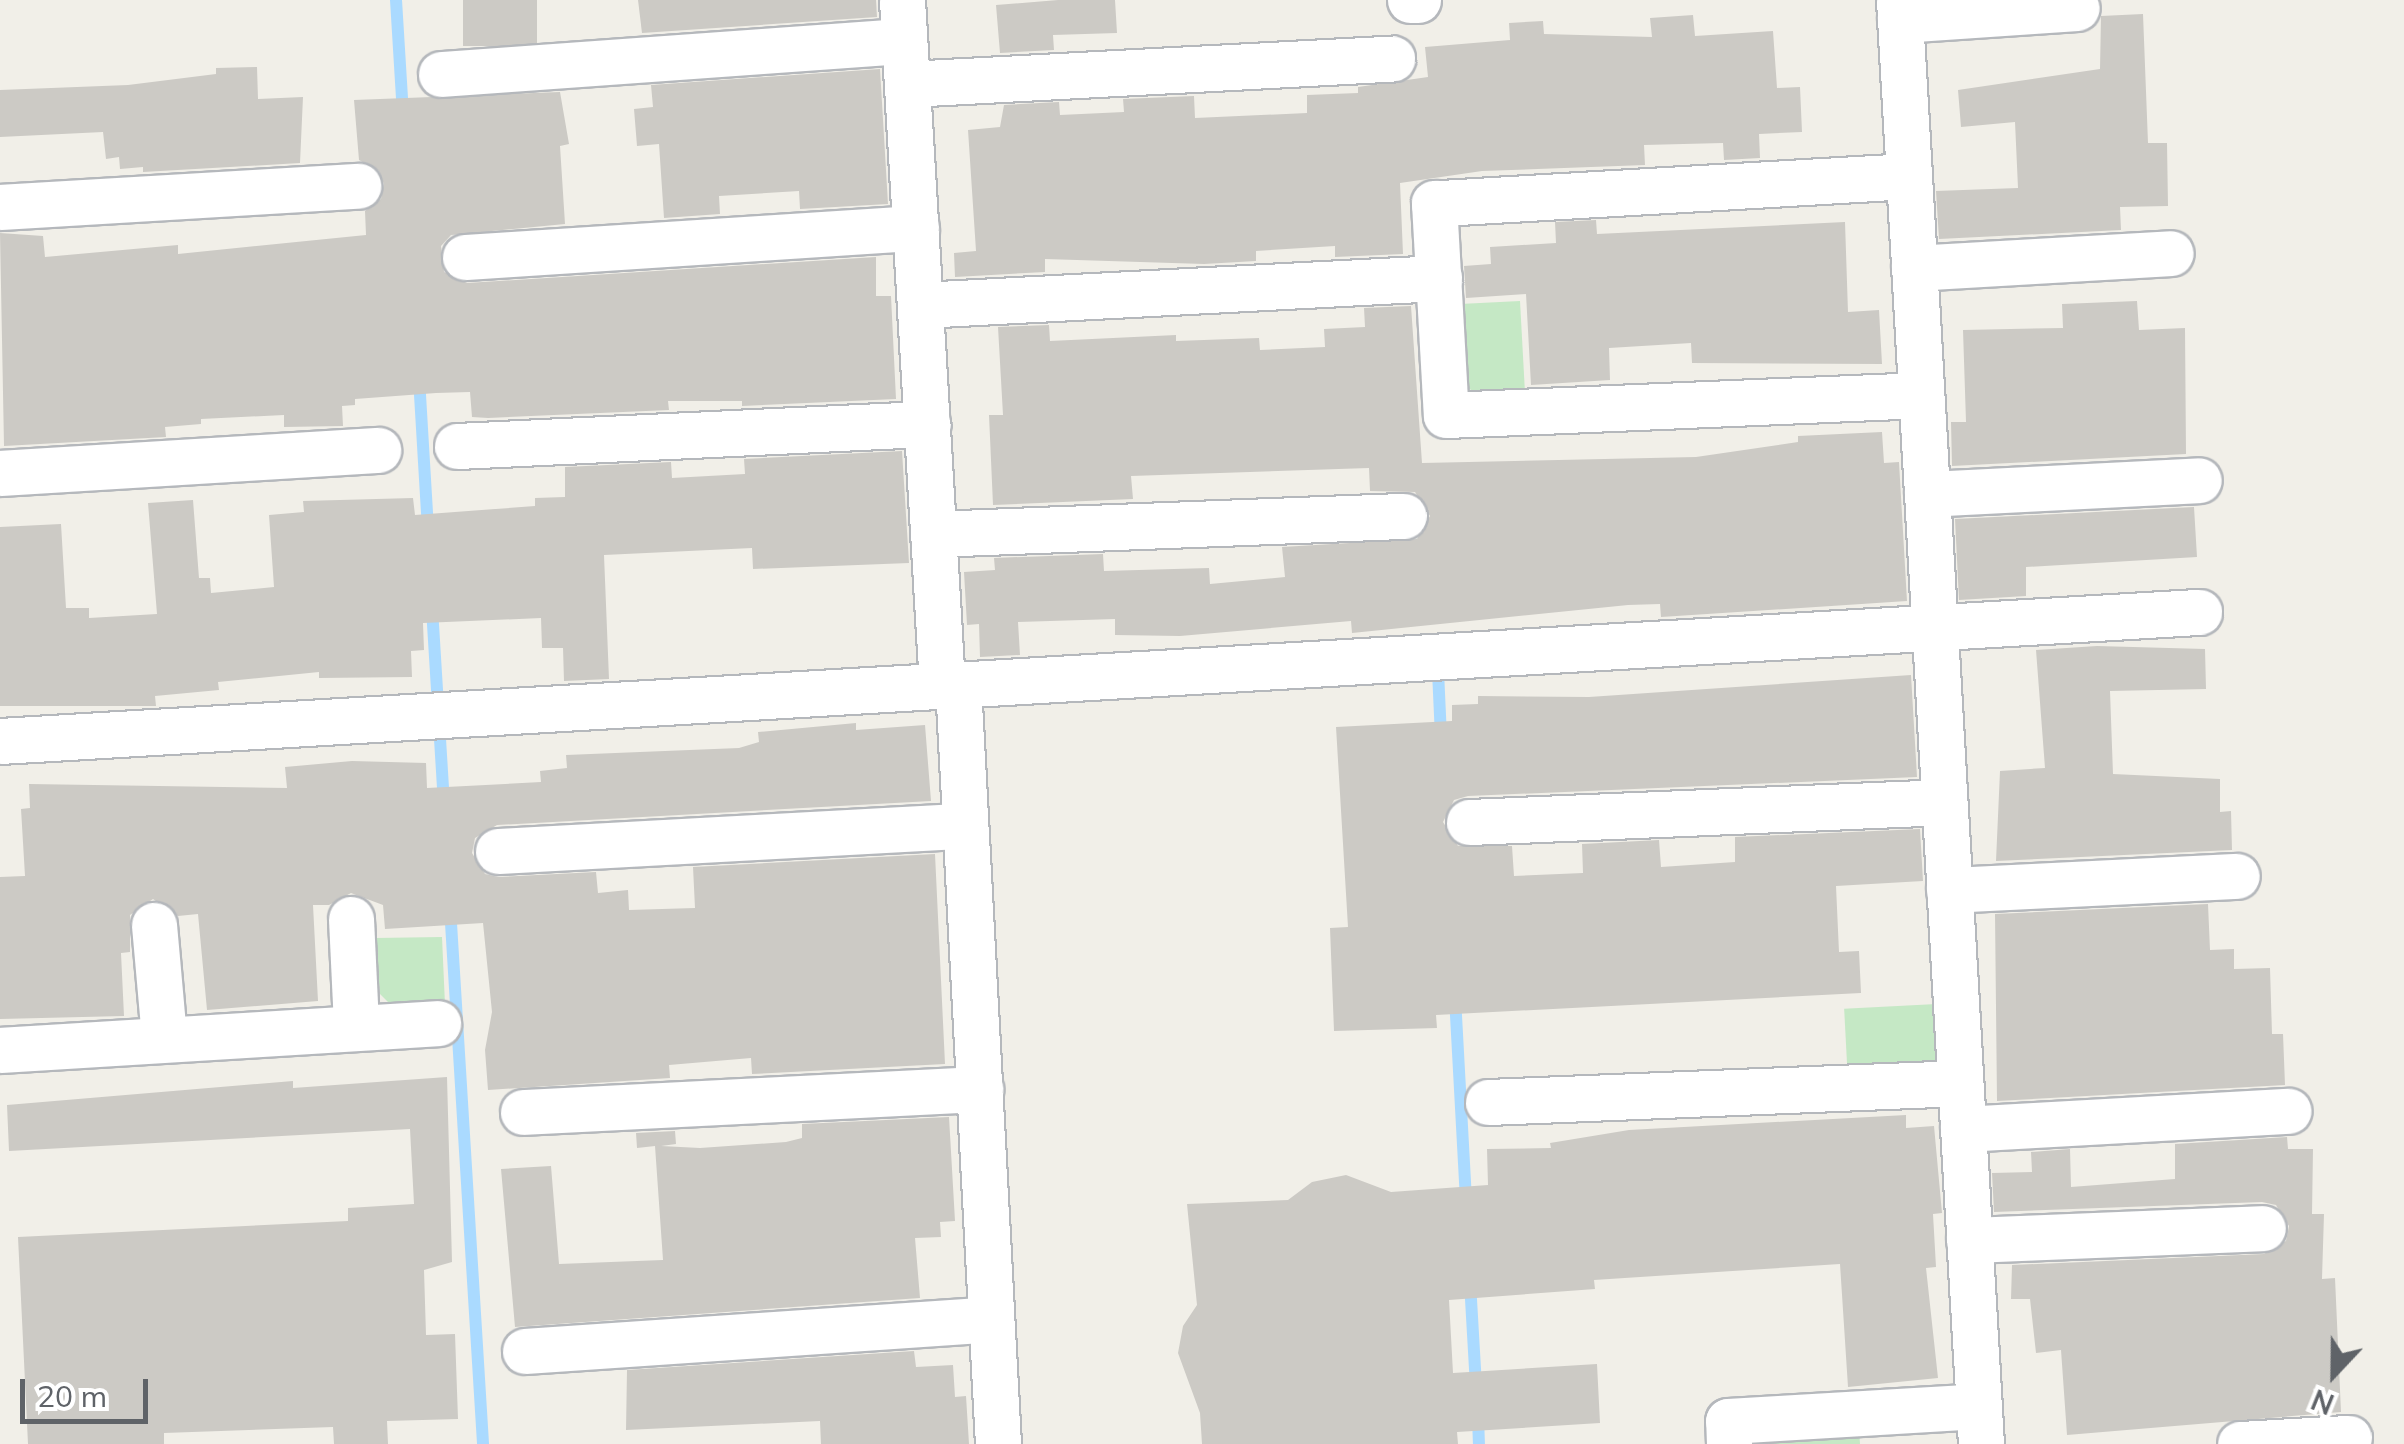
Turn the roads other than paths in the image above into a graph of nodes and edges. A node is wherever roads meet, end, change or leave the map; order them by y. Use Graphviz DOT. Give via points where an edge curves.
graph roads {
  1 [pos="1410,0"];
  2 [pos="1418,0"];
  3 [pos="2076,8"];
  4 [pos="1899,10"];
  5 [pos="904,42"];
  6 [pos="1392,58"];
  7 [pos="441,74"];
  8 [pos="1908,176"];
  9 [pos="358,186"];
  10 [pos="0,208"];
  11 [pos="916,228"];
  12 [pos="2171,254"];
  13 [pos="465,257"];
  14 [pos="1914,268"];
  15 [pos="1438,278"];
  16 [pos="920,305"];
  17 [pos="1921,395"];
  18 [pos="927,424"];
  19 [pos="457,446"];
  20 [pos="378,450"];
  21 [pos="0,473"];
  22 [pos="2199,480"];
  23 [pos="1926,494"];
  24 [pos="1404,516"];
  25 [pos="934,534"];
  26 [pos="2199,612"];
  27 [pos="1934,624"];
  28 [pos="950,684"];
  29 [pos="0,742"];
  30 [pos="1944,802"];
  31 [pos="1469,822"];
  32 [pos="963,826"];
  33 [pos="498,851"];
  34 [pos="2236,876"];
  35 [pos="1949,890"];
  36 [pos="351,919"];
  37 [pos="154,925"];
  38 [pos="438,1023"];
  39 [pos="356,1027"];
  40 [pos="164,1038"];
  41 [pos="0,1050"];
  42 [pos="1960,1083"];
  43 [pos="980,1089"];
  44 [pos="1488,1102"];
  45 [pos="523,1112"];
  46 [pos="2289,1112"];
  47 [pos="1962,1129"];
  48 [pos="2263,1228"];
  49 [pos="1969,1240"];
  50 [pos="991,1319"];
  51 [pos="525,1352"];
  52 [pos="1980,1425"];
  53 [pos="2349,1438"];
  54 [pos="998,1444"];
  55 [pos="1729,1444"];
  56 [pos="2240,1444"];
  1 -- 2 [label="street"];
  3 -- 4 [label="street"];
  4 -- 8 [label="street"];
  5 -- 6 [label="street"];
  5 -- 7 [label="street"];
  5 -- 11 [label="street"];
  8 -- 14 [label="street"];
  8 -- 15 [label="street" via="1434,203"];
  9 -- 10 [label="street"];
  11 -- 13 [label="street"];
  11 -- 16 [label="street"];
  12 -- 14 [label="street"];
  14 -- 17 [label="street"];
  15 -- 16 [label="street"];
  15 -- 17 [label="street" via="1446,414"];
  16 -- 18 [label="street"];
  17 -- 23 [label="street"];
  18 -- 19 [label="street"];
  18 -- 25 [label="street"];
  20 -- 21 [label="street"];
  22 -- 23 [label="street"];
  23 -- 27 [label="street"];
  24 -- 25 [label="street"];
  25 -- 28 [label="street"];
  26 -- 27 [label="street"];
  27 -- 28 [label="street"];
  27 -- 30 [label="street"];
  28 -- 29 [label="street"];
  28 -- 32 [label="street"];
  30 -- 31 [label="street"];
  30 -- 35 [label="street"];
  32 -- 33 [label="street"];
  32 -- 43 [label="street"];
  34 -- 35 [label="street"];
  35 -- 42 [label="street"];
  36 -- 39 [label="street"];
  37 -- 40 [label="street"];
  38 -- 39 [label="street"];
  39 -- 40 [label="street"];
  40 -- 41 [label="street"];
  42 -- 44 [label="street"];
  42 -- 47 [label="street"];
  43 -- 45 [label="street"];
  43 -- 50 [label="street"];
  46 -- 47 [label="street"];
  47 -- 49 [label="street"];
  48 -- 49 [label="street"];
  49 -- 52 [label="street"];
  50 -- 51 [label="street"];
  50 -- 54 [label="street"];
  52 -- 55 [label="street" via="1728,1421"];
  53 -- 56 [label="street"];
}
